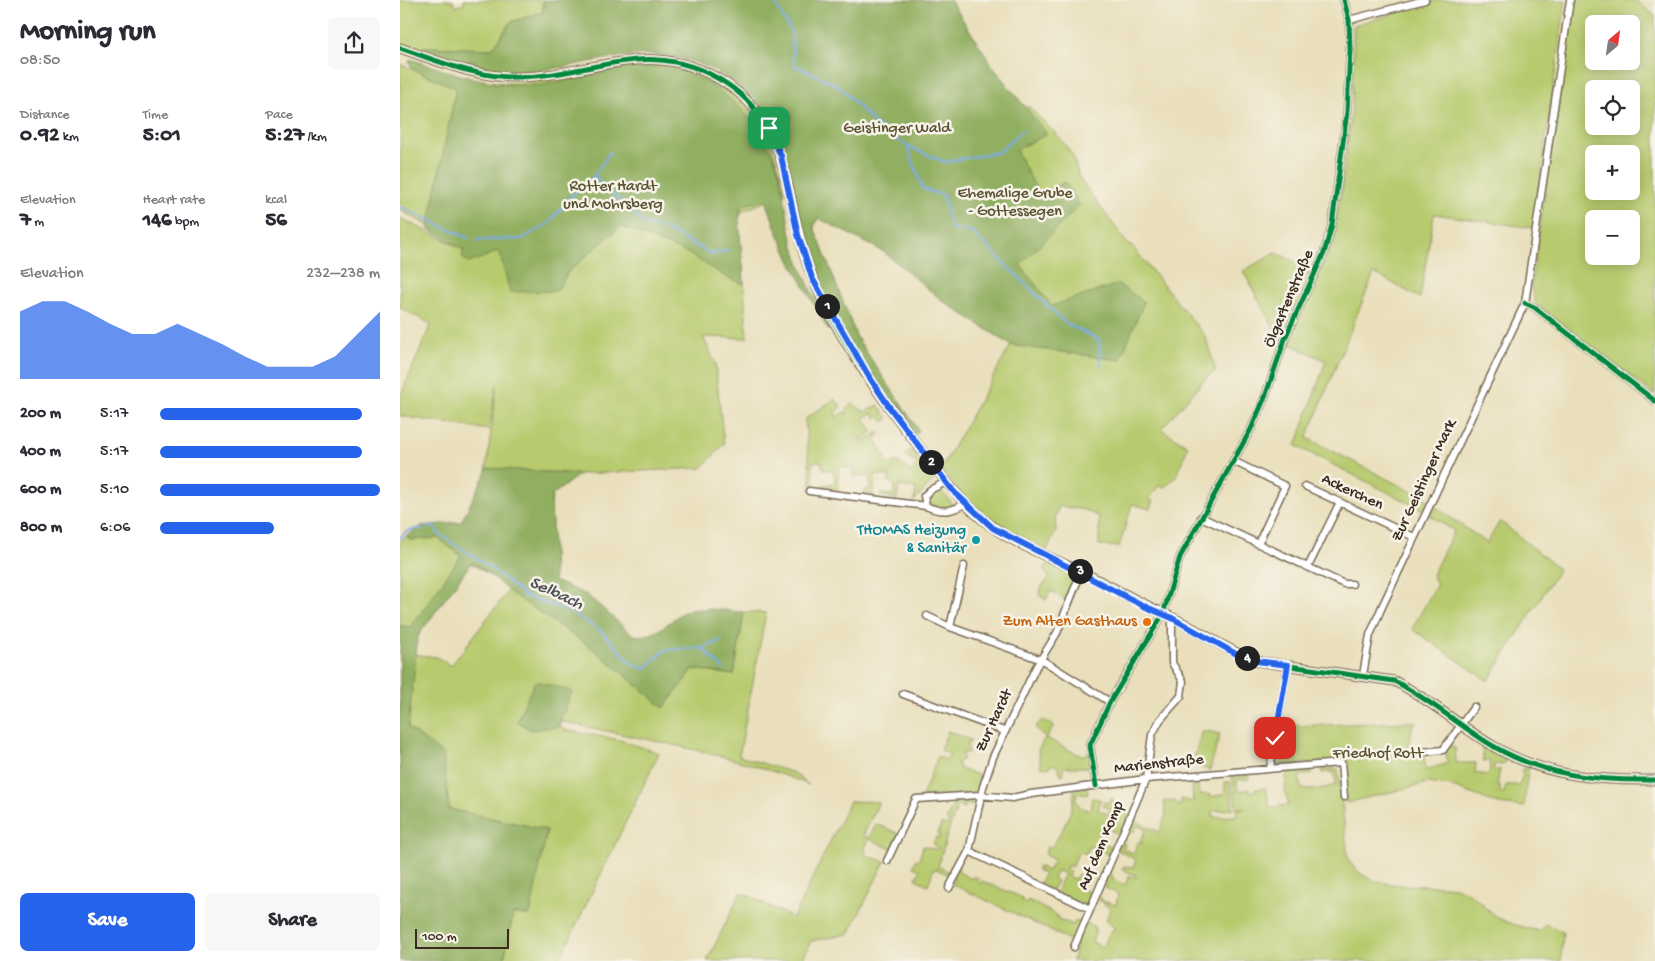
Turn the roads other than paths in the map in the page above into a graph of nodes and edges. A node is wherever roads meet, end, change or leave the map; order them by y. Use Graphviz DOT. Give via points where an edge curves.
graph roads {
  1 [pos="1344,0"];
  2 [pos="1425,0"];
  3 [pos="1570,0"];
  4 [pos="1349,20"];
  5 [pos="400,48"];
  6 [pos="1524,303"];
  7 [pos="1655,401"];
  8 [pos="1233,461"];
  9 [pos="946,482"];
  10 [pos="1305,486"];
  11 [pos="809,490"];
  12 [pos="1340,502"];
  13 [pos="966,503"];
  14 [pos="926,506"];
  15 [pos="1201,517"];
  16 [pos="1414,537"];
  17 [pos="1258,544"];
  18 [pos="964,566"];
  19 [pos="1308,567"];
  20 [pos="1081,572"];
  21 [pos="1352,584"];
  22 [pos="1163,614"];
  23 [pos="927,616"];
  24 [pos="1172,618"];
  25 [pos="950,627"];
  26 [pos="1042,660"];
  27 [pos="1288,665"];
  28 [pos="1363,675"];
  29 [pos="903,694"];
  30 [pos="1110,702"];
  31 [pos="1474,707"];
  32 [pos="1462,725"];
  33 [pos="1004,731"];
  34 [pos="1423,752"];
  35 [pos="1270,768"];
  36 [pos="1146,780"];
  37 [pos="1655,780"];
  38 [pos="1096,786"];
  39 [pos="982,796"];
  40 [pos="1344,797"];
  41 [pos="968,851"];
  42 [pos="888,861"];
  43 [pos="949,888"];
  44 [pos="1090,909"];
  45 [pos="1074,947"];
  1 -- 4 [label="street, Ölgartenstraße"];
  2 -- 4 [label="street"];
  3 -- 6 [label="street, Zur Geistinger Mark"];
  4 -- 8 [label="street, Ölgartenstraße" via="1347,112 1332,226 1324,253 1281,348 1265,397"];
  5 -- 9 [label="street" via="453,66 500,77 541,76 636,58 682,62 728,84 761,117 776,142 798,235 812,278 868,375"];
  6 -- 7 [label="street" via="1534,306"];
  6 -- 16 [label="street, Zur Geistinger Mark"];
  8 -- 15 [label="street, Ölgartenstraße"];
  8 -- 17 [label="street" via="1285,486"];
  9 -- 13 [label="street"];
  9 -- 14 [label="street" via="924,496"];
  10 -- 12 [label="street, Ackerchen"];
  11 -- 14 [label="street"];
  12 -- 16 [label="street, Ackerchen"];
  12 -- 19 [label="street"];
  13 -- 14 [label="street" via="954,511"];
  13 -- 20 [label="street" via="993,528"];
  15 -- 17 [label="street"];
  15 -- 22 [label="street, Ölgartenstraße" via="1180,557"];
  16 -- 28 [label="street, Zur Geistinger Mark" via="1370,636"];
  17 -- 19 [label="street"];
  18 -- 25 [label="street"];
  19 -- 21 [label="street" via="1344,584"];
  20 -- 22 [label="street"];
  20 -- 26 [label="street, Zur Hardt" via="1057,633"];
  22 -- 24 [label="street"];
  22 -- 30 [label="street, Ölgartenstraße"];
  23 -- 25 [label="street"];
  24 -- 27 [label="street" via="1238,655"];
  24 -- 36 [label="street, Auf dem Komp" via="1172,663 1183,681 1181,696 1160,720 1152,735"];
  25 -- 26 [label="street"];
  26 -- 30 [label="street"];
  26 -- 33 [label="street, Zur Hardt"];
  27 -- 28 [label="street"];
  27 -- 35 [label="street"];
  28 -- 32 [label="street" via="1412,690"];
  29 -- 33 [label="street"];
  30 -- 38 [label="street, Ölgartenstraße" via="1090,745"];
  31 -- 32 [label="street"];
  32 -- 34 [label="street" via="1443,750"];
  32 -- 37 [label="street" via="1512,757 1554,772 1595,779"];
  33 -- 39 [label="street, Zur Hardt"];
  35 -- 36 [label="street, Marienstraße"];
  35 -- 40 [label="street, Marienstraße" via="1341,763"];
  36 -- 38 [label="street, Marienstraße"];
  36 -- 44 [label="street, Auf dem Komp"];
  38 -- 39 [label="street, Marienstraße" via="1012,798"];
  39 -- 41 [label="street, Zur Hardt"];
  39 -- 42 [label="street, Marienstraße" via="916,799"];
  41 -- 43 [label="street, Zur Hardt"];
  41 -- 44 [label="street"];
  44 -- 45 [label="street, Auf dem Komp"];
}
